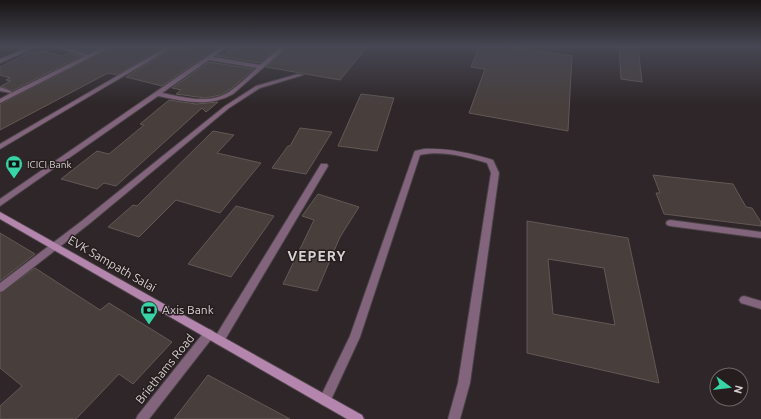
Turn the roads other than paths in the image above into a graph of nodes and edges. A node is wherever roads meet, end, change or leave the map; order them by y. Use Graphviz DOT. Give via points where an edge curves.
graph roads {
  1 [pos="62,67"];
  2 [pos="69,67"];
  3 [pos="137,67"];
  4 [pos="197,67"];
  5 [pos="262,67"];
  6 [pos="300,75"];
  7 [pos="0,89"];
  8 [pos="9,92"];
  9 [pos="159,94"];
  10 [pos="0,96"];
  11 [pos="0,101"];
  12 [pos="0,147"];
  13 [pos="324,166"];
  14 [pos="0,203"];
  15 [pos="0,214"];
  16 [pos="670,223"];
  17 [pos="761,235"];
  18 [pos="55,246"];
  19 [pos="0,288"];
  20 [pos="744,300"];
  21 [pos="761,305"];
  22 [pos="214,337"];
  23 [pos="325,400"];
  24 [pos="142,419"];
  25 [pos="358,419"];
  26 [pos="454,419"];
  1 -- 8 [label="street"];
  2 -- 11 [label="street"];
  3 -- 12 [label="street"];
  4 -- 9 [label="street"];
  5 -- 9 [label="street" via="231,93 215,101"];
  6 -- 18 [label="street" via="258,87 227,107"];
  7 -- 8 [label="street"];
  8 -- 10 [label="street"];
  9 -- 14 [label="street"];
  13 -- 22 [label="street, Briethams Road"];
  15 -- 18 [label="street, EVK Sampath Salai"];
  16 -- 17 [label="street"];
  18 -- 19 [label="street"];
  18 -- 22 [label="street, EVK Sampath Salai"];
  20 -- 21 [label="street"];
  22 -- 23 [label="street, EVK Sampath Salai"];
  22 -- 24 [label="street, Briethams Road"];
  23 -- 25 [label="street, EVK Sampath Salai"];
  23 -- 26 [label="street" via="355,337 417,153 428,151 481,159 490,162 495,173 464,383"];
}
